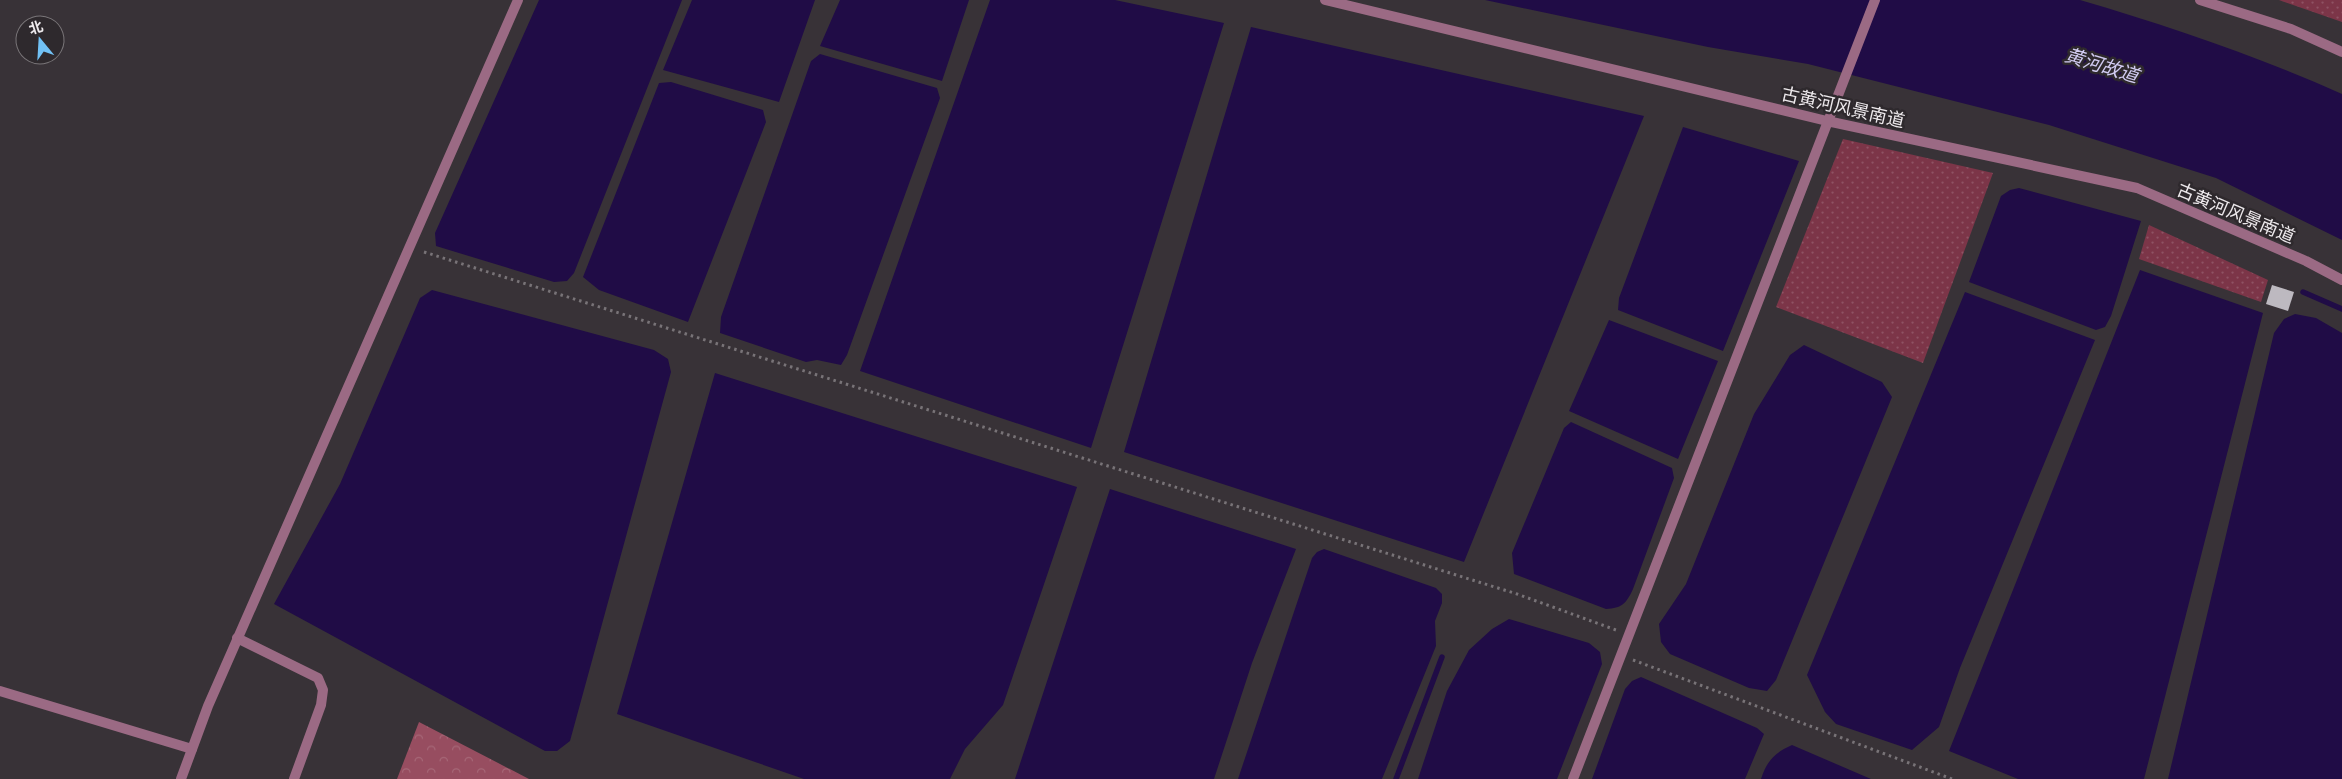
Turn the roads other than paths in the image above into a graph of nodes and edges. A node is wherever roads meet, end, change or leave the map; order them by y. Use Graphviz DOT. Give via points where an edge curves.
graph roads {
  1 [pos="518,0"];
  2 [pos="1325,0"];
  3 [pos="1875,0"];
  4 [pos="2200,0"];
  5 [pos="2342,52"];
  6 [pos="1827,121"];
  7 [pos="2342,280"];
  8 [pos="237,638"];
  9 [pos="0,691"];
  10 [pos="192,749"];
  11 [pos="181,779"];
  12 [pos="294,779"];
  13 [pos="1573,779"];
  1 -- 8 [label="street"];
  2 -- 6 [label="street, 古黄河风景南道"];
  3 -- 6 [label="street"];
  4 -- 5 [label="street" via="2291,29"];
  6 -- 7 [label="street, 古黄河风景南道" via="2137,188 2306,261"];
  6 -- 13 [label="street"];
  8 -- 10 [label="street"];
  8 -- 12 [label="street" via="318,678 323,690 321,705"];
  9 -- 10 [label="street"];
  10 -- 11 [label="street"];
}
